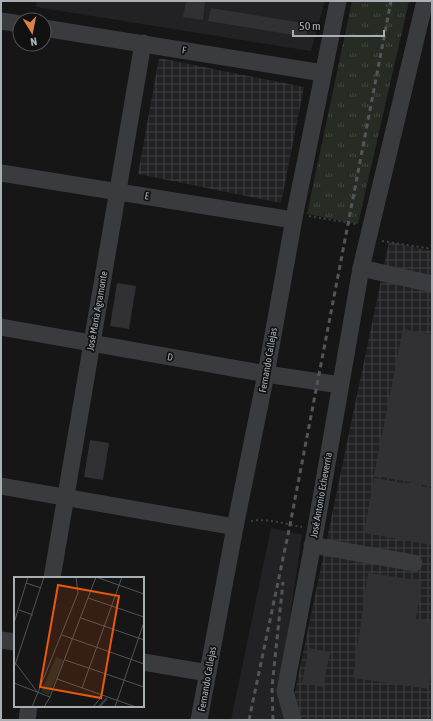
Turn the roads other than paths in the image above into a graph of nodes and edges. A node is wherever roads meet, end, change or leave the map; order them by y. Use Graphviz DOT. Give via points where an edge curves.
graph roads {
  1 [pos="338,1"];
  2 [pos="425,1"];
  3 [pos="1,21"];
  4 [pos="12,23"];
  5 [pos="52,29"];
  6 [pos="143,43"];
  7 [pos="323,73"];
  8 [pos="1,173"];
  9 [pos="118,191"];
  10 [pos="294,216"];
  11 [pos="362,268"];
  12 [pos="432,284"];
  13 [pos="1,327"];
  14 [pos="92,343"];
  15 [pos="266,374"];
  16 [pos="340,385"];
  17 [pos="1,486"];
  18 [pos="67,496"];
  19 [pos="235,527"];
  20 [pos="313,539"];
  21 [pos="414,563"];
  22 [pos="52,577"];
  23 [pos="1,640"];
  24 [pos="14,642"];
  25 [pos="144,662"];
  26 [pos="208,673"];
  27 [pos="29,707"];
  28 [pos="27,720"];
  29 [pos="199,720"];
  30 [pos="292,720"];
  1 -- 7 [label="street, Fernando Callejas"];
  2 -- 11 [label="street, José Antonio Echeverría"];
  3 -- 4 [label="street"];
  5 -- 6 [label="street, F"];
  6 -- 7 [label="street, F"];
  6 -- 9 [label="street, José María Agramonte"];
  7 -- 10 [label="street, Fernando Callejas"];
  8 -- 9 [label="street, E"];
  9 -- 10 [label="street, E"];
  9 -- 14 [label="street, José María Agramonte"];
  10 -- 15 [label="street, Fernando Callejas"];
  11 -- 12 [label="street"];
  11 -- 16 [label="street, José Antonio Echeverría"];
  13 -- 14 [label="street, D"];
  14 -- 15 [label="street, D"];
  14 -- 18 [label="street, José María Agramonte"];
  15 -- 16 [label="street, D"];
  15 -- 19 [label="street, Fernando Callejas"];
  16 -- 20 [label="street, José Antonio Echeverría"];
  17 -- 18 [label="street"];
  18 -- 19 [label="street"];
  18 -- 22 [label="street, José María Agramonte"];
  19 -- 26 [label="street, Fernando Callejas"];
  20 -- 21 [label="street"];
  20 -- 30 [label="street, José Antonio Echeverría" via="285,691"];
  23 -- 24 [label="street"];
  25 -- 26 [label="street"];
  26 -- 29 [label="street, Fernando Callejas"];
  27 -- 28 [label="street"];
}
